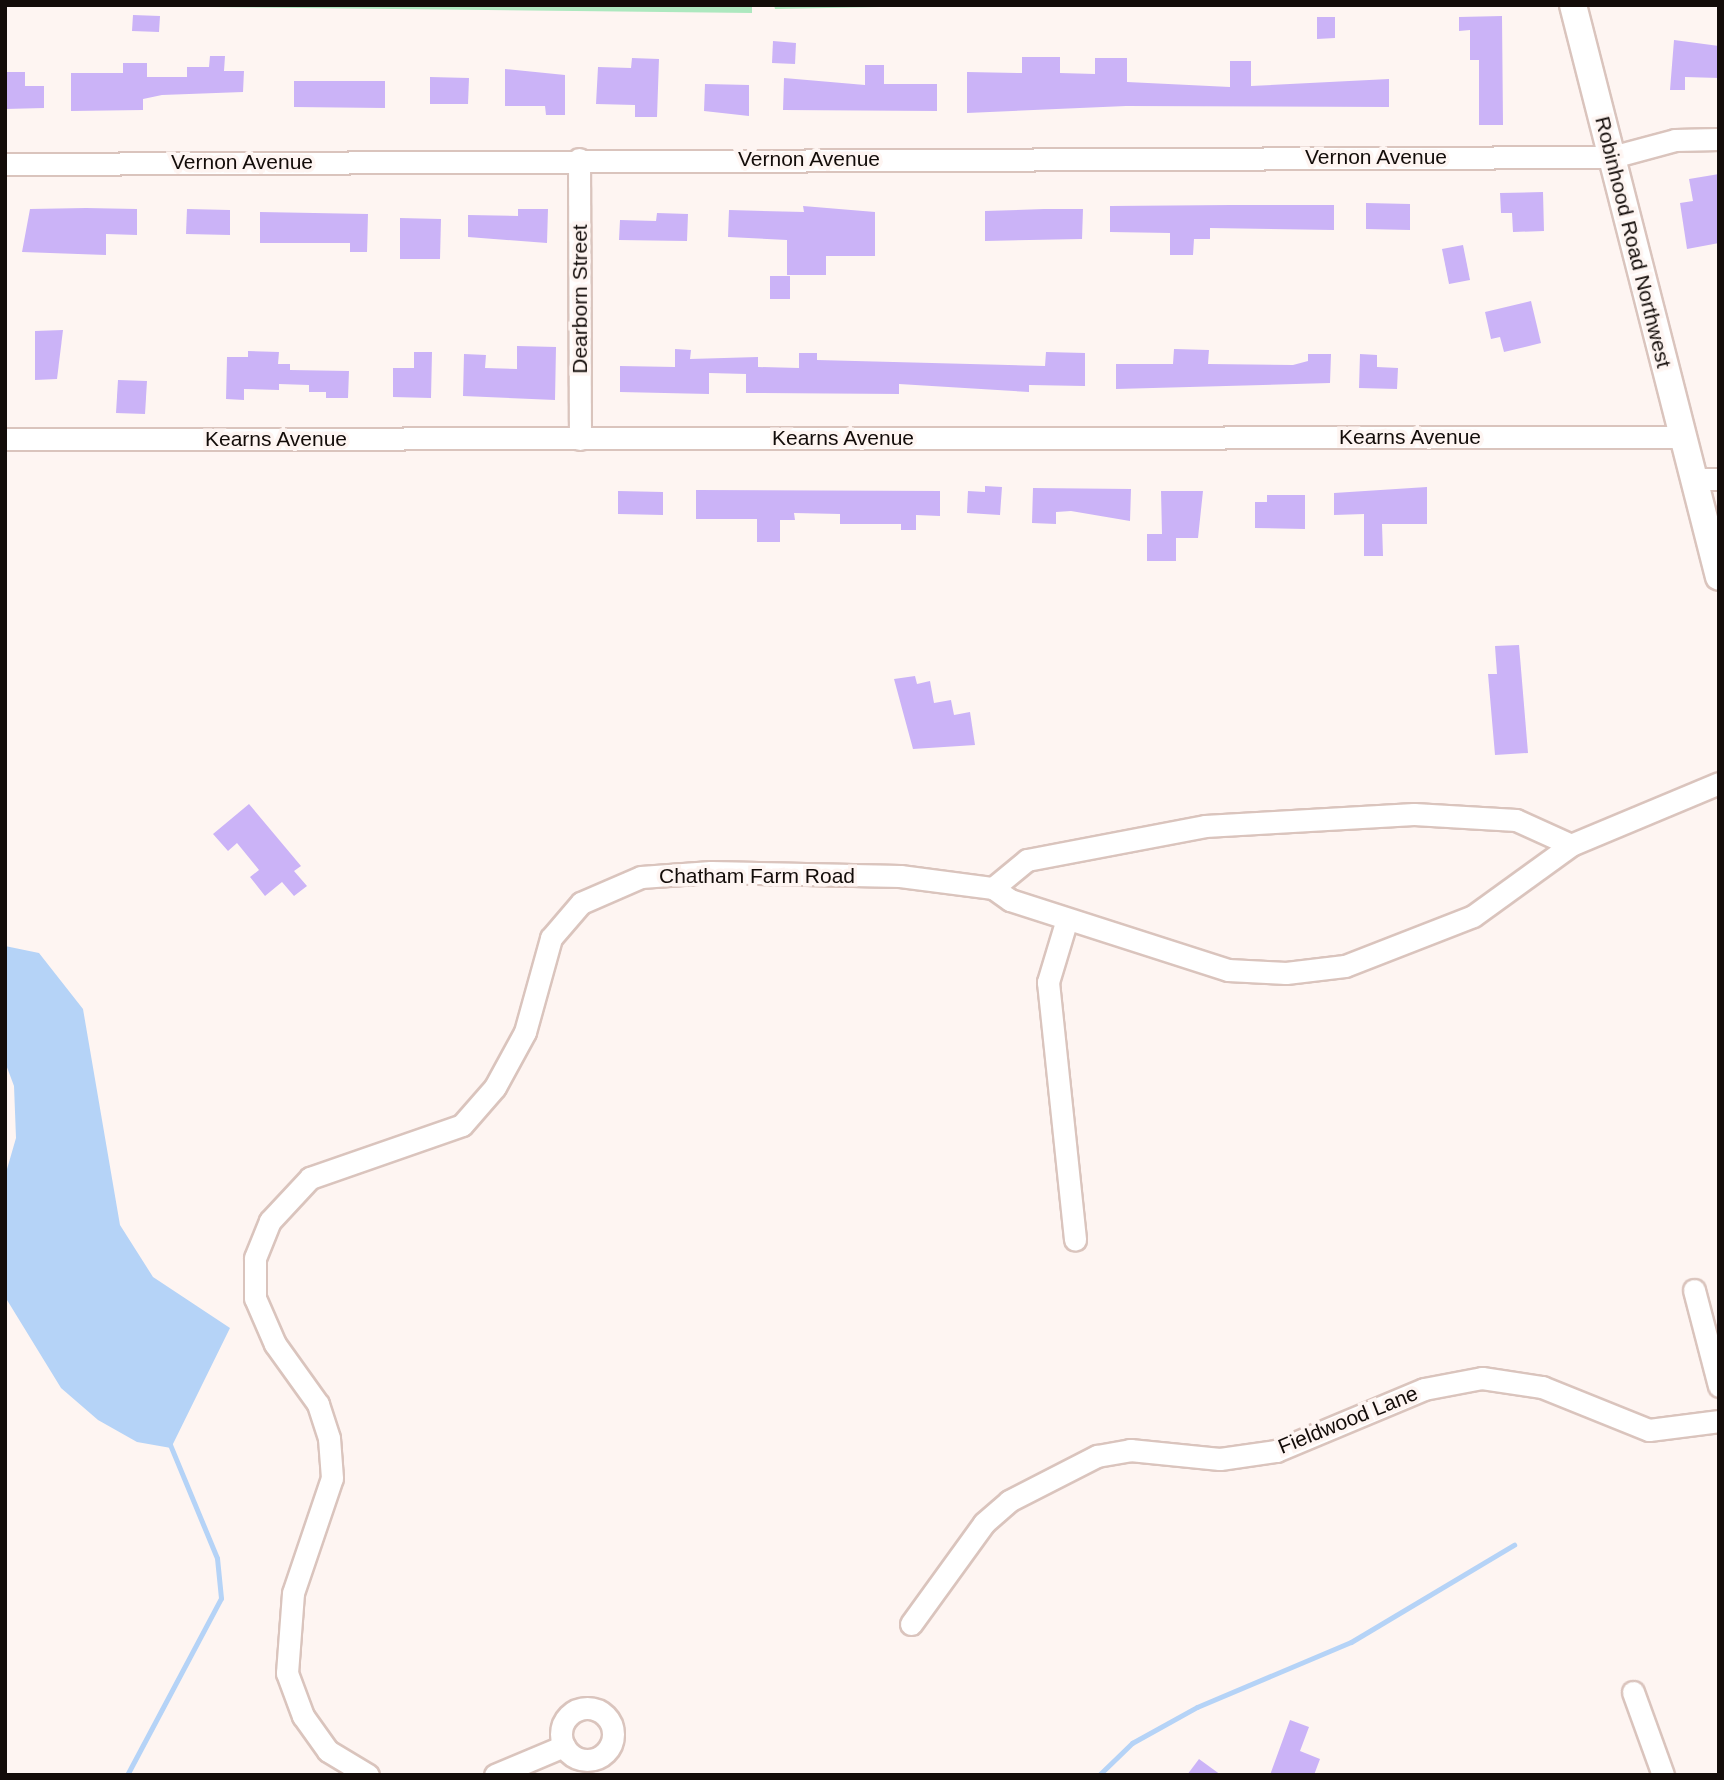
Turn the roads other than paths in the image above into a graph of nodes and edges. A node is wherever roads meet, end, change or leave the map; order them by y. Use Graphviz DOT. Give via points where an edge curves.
graph roads {
  1 [pos="1573,5"];
  2 [pos="1719,139"];
  3 [pos="1612,157"];
  4 [pos="579,159"];
  5 [pos="5,164"];
  6 [pos="1680,437"];
  7 [pos="5,439"];
  8 [pos="580,439"];
  9 [pos="1706,479"];
  10 [pos="1719,577"];
  11 [pos="1719,783"];
  12 [pos="1571,845"];
  13 [pos="993,888"];
  14 [pos="1067,919"];
  15 [pos="1075,1240"];
  16 [pos="1694,1290"];
  17 [pos="1719,1386"];
  18 [pos="1719,1421"];
  19 [pos="911,1624"];
  20 [pos="1633,1692"];
  21 [pos="564,1746"];
  22 [pos="368,1775"];
  23 [pos="495,1775"];
  24 [pos="1662,1775"];
  1 -- 3 [label="main road, Robinhood Road Northwest"];
  2 -- 3 [label="street, Vernon Avenue" via="1675,140"];
  3 -- 4 [label="street, Vernon Avenue"];
  3 -- 6 [label="main road, Robinhood Road Northwest"];
  4 -- 5 [label="street, Vernon Avenue"];
  4 -- 8 [label="street, Dearborn Street"];
  6 -- 8 [label="street, Kearns Avenue"];
  6 -- 9 [label="main road, Robinhood Road Northwest"];
  7 -- 8 [label="street, Kearns Avenue"];
  9 -- 10 [label="main road, Robinhood Road Northwest"];
  11 -- 12 [label="street, Chatham Farm Road"];
  12 -- 13 [label="street" via="1516,820 1414,814 1205,825 1027,860"];
  12 -- 14 [label="street, Chatham Farm Road" via="1473,916 1345,966 1228,970"];
  13 -- 14 [label="street, Chatham Farm Road"];
  13 -- 22 [label="street, Chatham Farm Road" via="900,876 711,872 641,877 581,903 551,938 525,1032 495,1087 462,1125 310,1178 270,1221 255,1258 256,1298 275,1343 318,1404 332,1478 293,1593 287,1673 303,1716 328,1751"];
  14 -- 15 [label="street" via="1048,982"];
  16 -- 17 [label="street"];
  18 -- 19 [label="street, Fieldwood Lane" via="1649,1430 1542,1387 1482,1378 1424,1389 1276,1451 1220,1459 1130,1450 1097,1456 1037,1482 1001,1508"];
  20 -- 24 [label="street"];
  21 -- 23 [label="street"];
}
